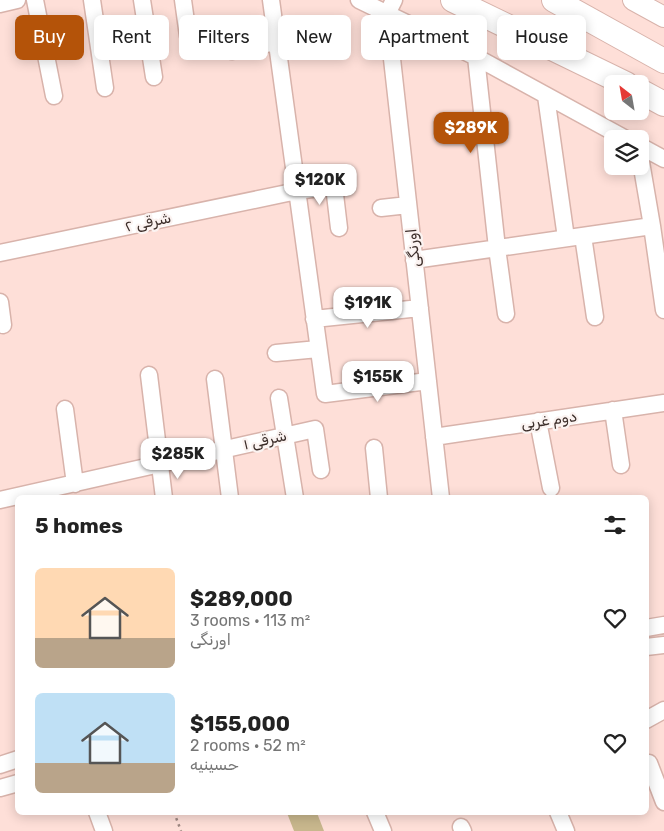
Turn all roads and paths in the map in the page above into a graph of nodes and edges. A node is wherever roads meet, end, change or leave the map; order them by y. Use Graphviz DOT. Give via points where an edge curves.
graph roads {
  1 [pos="17,0"];
  2 [pos="35,0"];
  3 [pos="92,0"];
  4 [pos="142,0"];
  5 [pos="183,0"];
  6 [pos="270,0"];
  7 [pos="359,0"];
  8 [pos="453,0"];
  9 [pos="554,0"];
  10 [pos="633,0"];
  11 [pos="0,4"];
  12 [pos="391,7"];
  13 [pos="185,15"];
  14 [pos="405,15"];
  15 [pos="664,17"];
  16 [pos="276,42"];
  17 [pos="268,44"];
  18 [pos="476,60"];
  19 [pos="481,60"];
  20 [pos="664,61"];
  21 [pos="607,75"];
  22 [pos="154,77"];
  23 [pos="105,88"];
  24 [pos="54,96"];
  25 [pos="546,96"];
  26 [pos="649,96"];
  27 [pos="664,104"];
  28 [pos="609,130"];
  29 [pos="649,151"];
  30 [pos="664,159"];
  31 [pos="643,175"];
  32 [pos="297,191"];
  33 [pos="408,204"];
  34 [pos="381,208"];
  35 [pos="652,226"];
  36 [pos="339,228"];
  37 [pos="583,236"];
  38 [pos="566,238"];
  39 [pos="497,248"];
  40 [pos="0,253"];
  41 [pos="414,260"];
  42 [pos="0,302"];
  43 [pos="420,308"];
  44 [pos="664,310"];
  45 [pos="506,314"];
  46 [pos="595,318"];
  47 [pos="314,319"];
  48 [pos="3,326"];
  49 [pos="318,349"];
  50 [pos="276,353"];
  51 [pos="150,375"];
  52 [pos="215,379"];
  53 [pos="428,381"];
  54 [pos="279,398"];
  55 [pos="664,403"];
  56 [pos="65,409"];
  57 [pos="613,410"];
  58 [pos="538,421"];
  59 [pos="286,436"];
  60 [pos="434,437"];
  61 [pos="374,448"];
  62 [pos="224,450"];
  63 [pos="161,465"];
  64 [pos="621,465"];
  65 [pos="321,470"];
  66 [pos="75,484"];
  67 [pos="551,488"];
  68 [pos="30,495"];
  69 [pos="164,495"];
  70 [pos="230,495"];
  71 [pos="295,495"];
  72 [pos="379,495"];
  73 [pos="441,495"];
  74 [pos="15,498"];
  75 [pos="0,500"];
  76 [pos="664,625"];
  77 [pos="649,628"];
  78 [pos="664,644"];
  79 [pos="649,646"];
  80 [pos="664,710"];
  81 [pos="649,718"];
  82 [pos="15,760"];
  83 [pos="649,763"];
  84 [pos="0,764"];
  85 [pos="15,783"];
  86 [pos="0,788"];
  87 [pos="664,802"];
  88 [pos="98,815"];
  89 [pos="175,815"];
  90 [pos="376,815"];
  91 [pos="559,815"];
  92 [pos="104,831"];
  93 [pos="181,831"];
  94 [pos="383,831"];
  95 [pos="566,831"];
  1 -- 11 [label="street"];
  2 -- 24 [label="street"];
  3 -- 23 [label="street"];
  4 -- 22 [label="street"];
  5 -- 13 [label="street"];
  6 -- 16 [label="street"];
  7 -- 12 [label="street"];
  8 -- 21 [label="highway"];
  9 -- 20 [label="highway"];
  10 -- 15 [label="main road"];
  12 -- 14 [label="street"];
  12 -- 33 [label="street, اورنگی"];
  16 -- 17 [label="street"];
  16 -- 32 [label="street"];
  18 -- 39 [label="street"];
  19 -- 25 [label="street"];
  25 -- 28 [label="street"];
  25 -- 38 [label="street"];
  26 -- 27 [label="highway"];
  29 -- 30 [label="street"];
  31 -- 35 [label="street"];
  32 -- 36 [label="street, ۲ شرقی" via="334,186"];
  32 -- 40 [label="street, ۲ شرقی"];
  32 -- 47 [label="street"];
  33 -- 34 [label="street"];
  33 -- 41 [label="street, اورنگی"];
  35 -- 37 [label="street"];
  35 -- 44 [label="street"];
  37 -- 38 [label="street"];
  37 -- 46 [label="street"];
  38 -- 39 [label="street"];
  39 -- 41 [label="street"];
  39 -- 45 [label="street"];
  41 -- 43 [label="street, اورنگی"];
  42 -- 48 [label="street"];
  43 -- 47 [label="street"];
  43 -- 53 [label="street, اورنگی"];
  47 -- 49 [label="street"];
  49 -- 50 [label="street"];
  49 -- 53 [label="street" via="324,394"];
  51 -- 63 [label="street"];
  52 -- 62 [label="street"];
  53 -- 60 [label="street, اورنگی"];
  54 -- 59 [label="street"];
  55 -- 57 [label="street, دوم غربی"];
  56 -- 66 [label="street"];
  57 -- 58 [label="street, دوم غربی"];
  57 -- 64 [label="street"];
  58 -- 60 [label="street, دوم غربی"];
  58 -- 67 [label="street"];
  59 -- 62 [label="street, ۱ شرقی"];
  59 -- 65 [label="street, ۱ شرقی" via="315,429"];
  59 -- 71 [label="street"];
  60 -- 73 [label="street, اورنگی"];
  61 -- 72 [label="street"];
  62 -- 63 [label="street, ۱ شرقی"];
  62 -- 70 [label="street"];
  63 -- 66 [label="street, ۱ شرقی"];
  63 -- 69 [label="street"];
  66 -- 68 [label="street, ۱ شرقی"];
  74 -- 75 [label="street, ۱ شرقی"];
  76 -- 77 [label="street"];
  78 -- 79 [label="street"];
  80 -- 81 [label="street"];
  82 -- 84 [label="street"];
  83 -- 87 [label="street"];
  85 -- 86 [label="street"];
  88 -- 92 [label="street"];
  89 -- 93 [label="path"];
  90 -- 94 [label="street"];
  91 -- 95 [label="street"];
}
